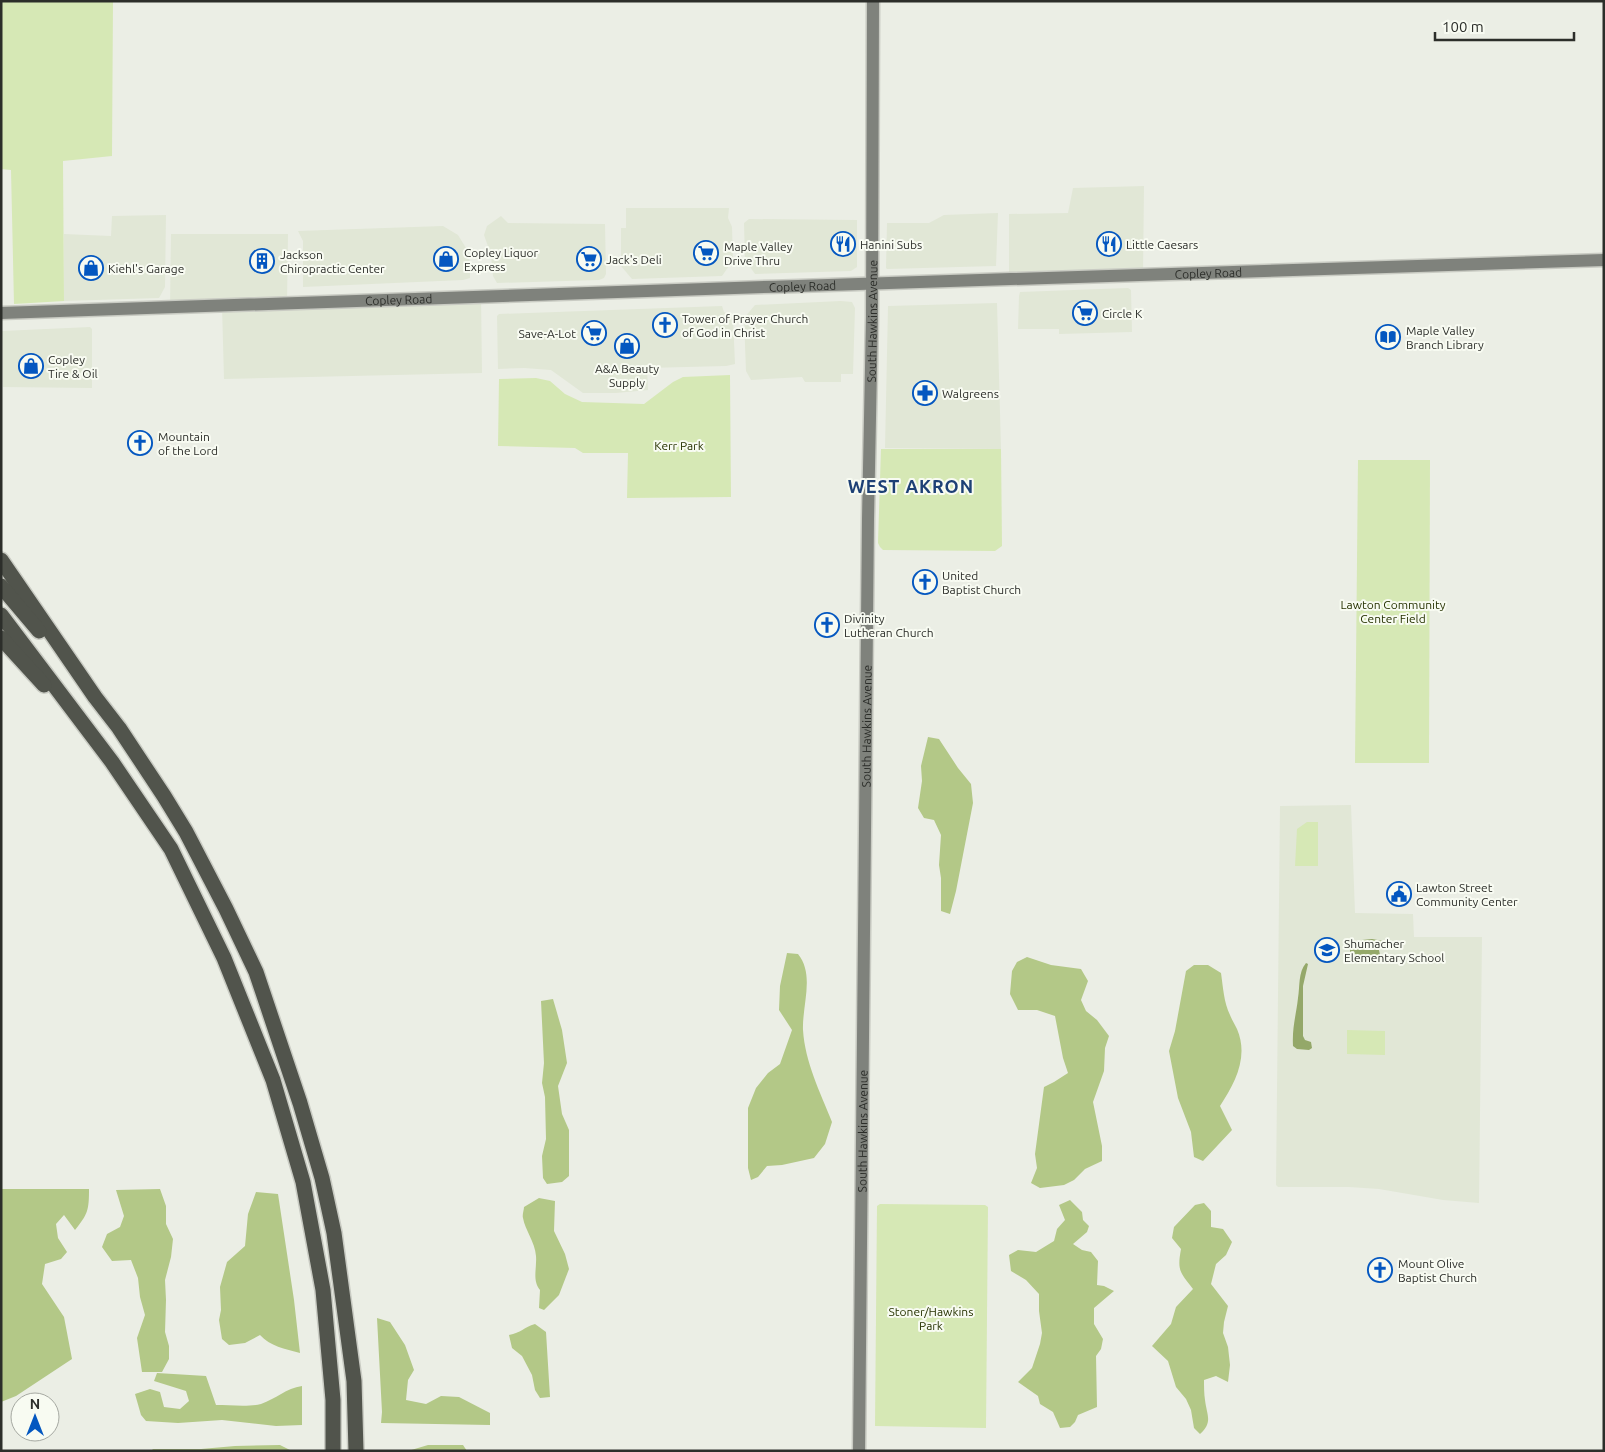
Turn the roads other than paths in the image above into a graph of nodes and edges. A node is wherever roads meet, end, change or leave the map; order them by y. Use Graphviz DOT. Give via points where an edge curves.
graph roads {
  1 [pos="873,1"];
  2 [pos="1604,260"];
  3 [pos="872,284"];
  4 [pos="1,313"];
  5 [pos="1,560"];
  6 [pos="1,586"];
  7 [pos="1,615"];
  8 [pos="1,638"];
  9 [pos="95,697"];
  10 [pos="112,762"];
  11 [pos="334,1451"];
  12 [pos="356,1451"];
  13 [pos="859,1451"];
  1 -- 3 [label="main road, South Hawkins Avenue"];
  2 -- 3 [label="main road, Copley Road"];
  3 -- 4 [label="main road, Copley Road"];
  3 -- 13 [label="main road, South Hawkins Avenue"];
  5 -- 9 [label="highway"];
  6 -- 9 [label="highway"];
  7 -- 10 [label="highway"];
  8 -- 10 [label="highway"];
  9 -- 12 [label="highway" via="119,728 186,832 263,990 308,1130 334,1233 354,1381"];
  10 -- 11 [label="highway" via="171,849 224,958 273,1080 304,1182 322,1290 333,1400"];
}
